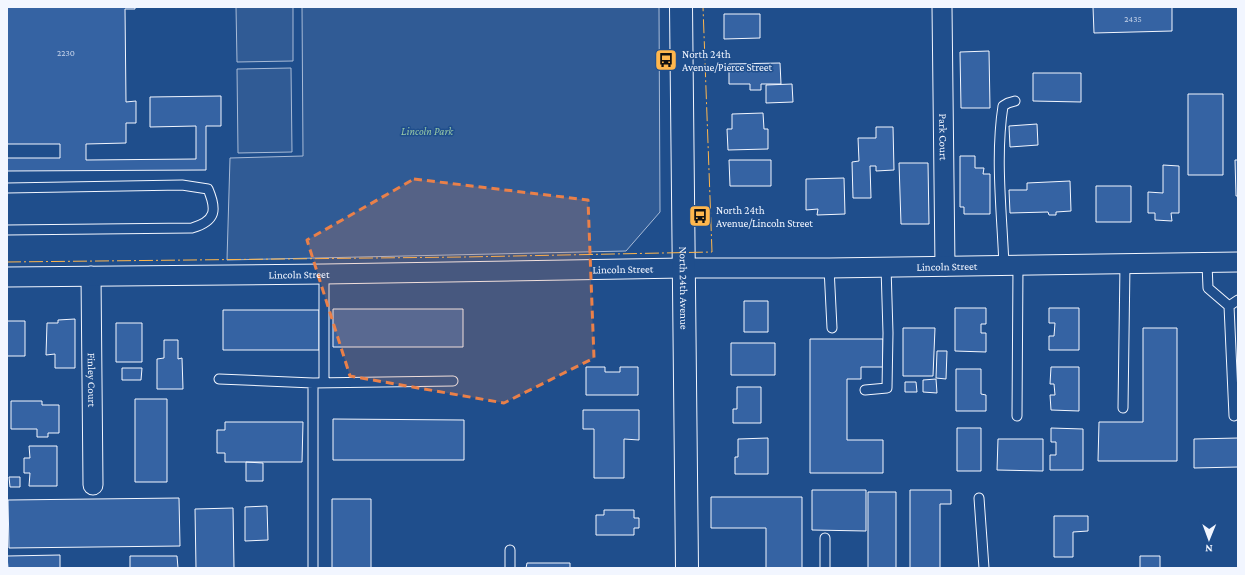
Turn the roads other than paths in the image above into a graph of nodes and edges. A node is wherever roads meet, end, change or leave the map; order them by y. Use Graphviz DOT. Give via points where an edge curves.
graph roads {
  1 [pos="681,7"];
  2 [pos="942,7"];
  3 [pos="1015,102"];
  4 [pos="7,188"];
  5 [pos="7,230"];
  6 [pos="1238,262"];
  7 [pos="1125,264"];
  8 [pos="1207,264"];
  9 [pos="1011,265"];
  10 [pos="945,266"];
  11 [pos="886,267"];
  12 [pos="683,268"];
  13 [pos="829,268"];
  14 [pos="324,274"];
  15 [pos="91,276"];
  16 [pos="7,277"];
  17 [pos="1238,300"];
  18 [pos="1229,306"];
  19 [pos="832,328"];
  20 [pos="219,379"];
  21 [pos="452,381"];
  22 [pos="313,383"];
  23 [pos="324,383"];
  24 [pos="865,390"];
  25 [pos="1123,408"];
  26 [pos="1017,416"];
  27 [pos="1234,416"];
  28 [pos="93,485"];
  29 [pos="979,498"];
  30 [pos="825,538"];
  31 [pos="510,550"];
  32 [pos="313,568"];
  33 [pos="510,568"];
  34 [pos="687,568"];
  35 [pos="825,568"];
  36 [pos="984,568"];
  1 -- 12 [label="street, North 24th Avenue"];
  2 -- 10 [label="street, Park Court"];
  3 -- 9 [label="lane" via="1003,106 1000,124 1000,172"];
  4 -- 5 [label="lane" via="182,185 208,189 214,203 212,216 204,225 192,228"];
  6 -- 8 [label="street, Lincoln Street"];
  7 -- 8 [label="street, Lincoln Street"];
  7 -- 9 [label="street, Lincoln Street"];
  7 -- 25 [label="lane"];
  8 -- 18 [label="lane" via="1208,288"];
  9 -- 10 [label="street, Lincoln Street"];
  9 -- 26 [label="lane"];
  10 -- 11 [label="street, Lincoln Street"];
  11 -- 13 [label="street, Lincoln Street"];
  11 -- 24 [label="lane" via="887,388"];
  12 -- 13 [label="street, Lincoln Street"];
  12 -- 14 [label="street, Lincoln Street"];
  12 -- 34 [label="street, North 24th Avenue"];
  13 -- 19 [label="lane"];
  14 -- 15 [label="street, Lincoln Street"];
  14 -- 23 [label="lane"];
  15 -- 16 [label="street, Lincoln Street"];
  15 -- 28 [label="street, Finley Court"];
  17 -- 18 [label="lane"];
  18 -- 27 [label="lane"];
  20 -- 22 [label="lane"];
  21 -- 23 [label="lane"];
  22 -- 23 [label="lane"];
  22 -- 32 [label="lane"];
  29 -- 36 [label="lane"];
  30 -- 35 [label="lane"];
  31 -- 33 [label="lane"];
}
